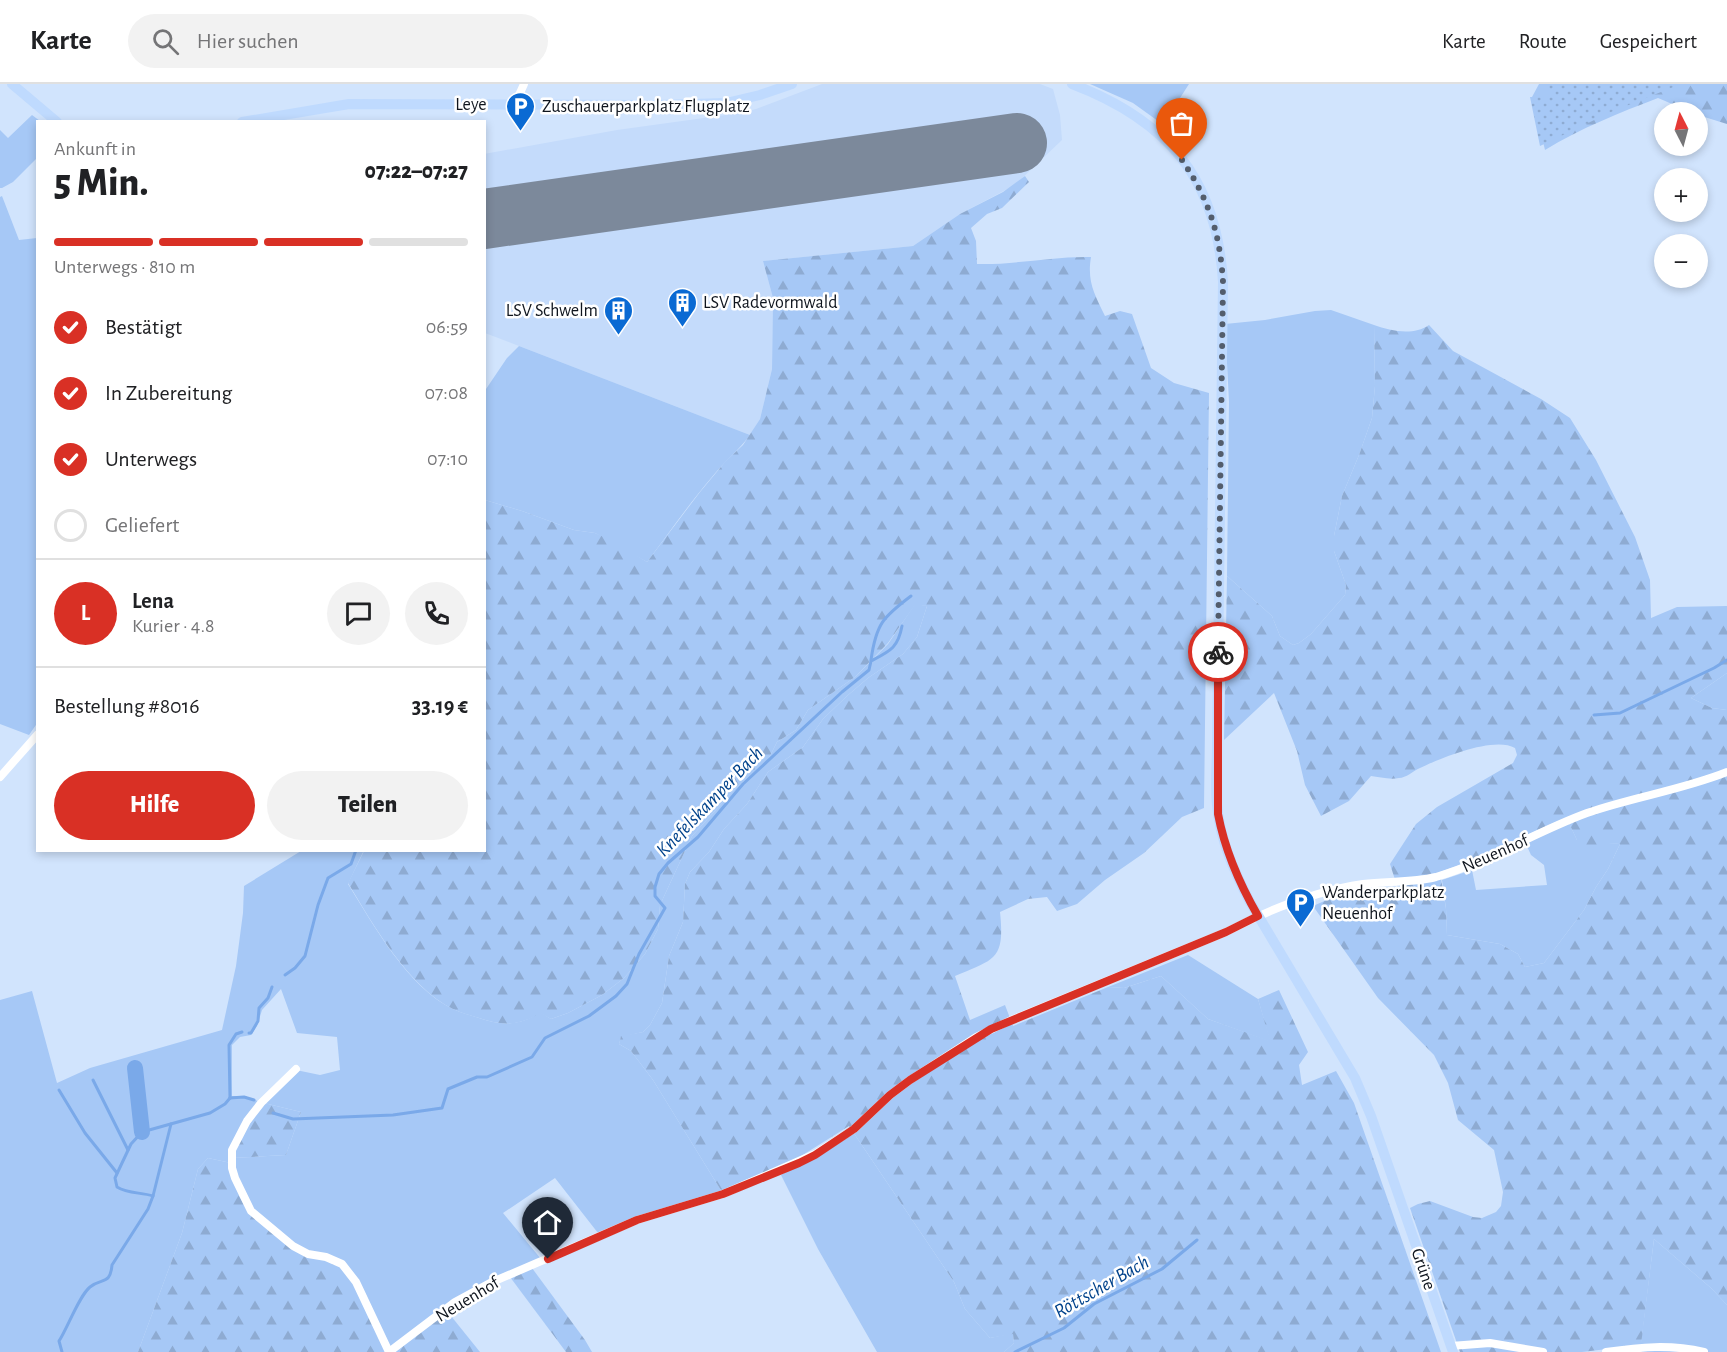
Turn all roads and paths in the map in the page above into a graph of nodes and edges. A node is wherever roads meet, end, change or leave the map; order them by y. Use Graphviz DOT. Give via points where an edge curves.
graph roads {
  1 [pos="12,84"];
  2 [pos="524,84"];
  3 [pos="792,84"];
  4 [pos="1072,84"];
  5 [pos="515,104"];
  6 [pos="55,120"];
  7 [pos="253,120"];
  8 [pos="36,736"];
  9 [pos="1727,772"];
  10 [pos="0,777"];
  11 [pos="1258,916"];
  12 [pos="296,1069"];
  13 [pos="1452,1349"];
  14 [pos="389,1352"];
  15 [pos="1543,1352"];
  16 [pos="1606,1352"];
  17 [pos="1704,1352"];
  1 -- 6 [label="main road"];
  2 -- 5 [label="street"];
  3 -- 5 [label="main road, Leye" via="726,103"];
  4 -- 11 [label="main road" via="1134,114 1162,135 1198,184 1219,239 1223,282 1217,804 1230,861"];
  5 -- 7 [label="main road, Leye" via="386,103 327,107"];
  8 -- 10 [label="street"];
  9 -- 11 [label="street, Neuenhof" via="1587,813 1465,868 1422,880 1348,887"];
  11 -- 13 [label="main road, Grüne" via="1355,1078"];
  11 -- 14 [label="street, Neuenhof" via="991,1029 896,1090 854,1129 815,1155 723,1194 637,1220 490,1283 455,1302"];
  12 -- 14 [label="street" via="247,1121 232,1150 235,1178 251,1211 293,1246 342,1264 356,1282"];
  13 -- 15 [label="street, Grüne" via="1490,1343"];
  16 -- 17 [label="street" via="1658,1346"];
}
